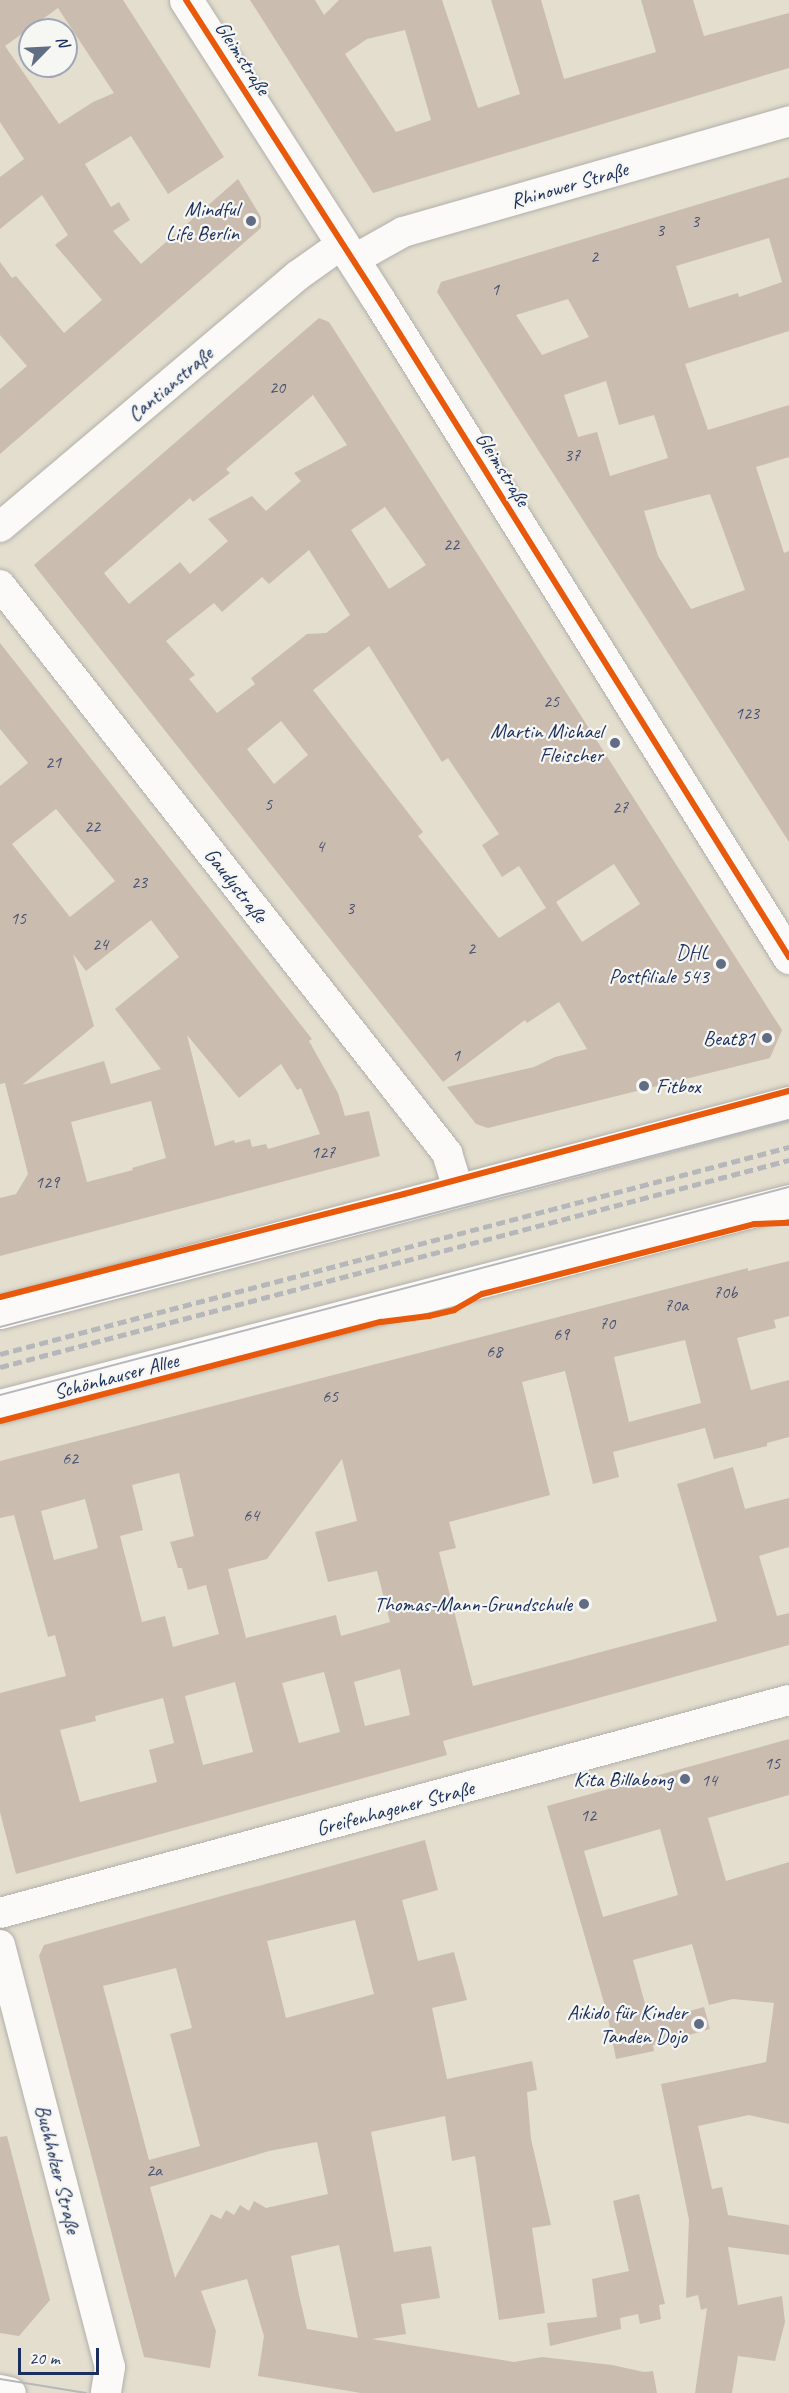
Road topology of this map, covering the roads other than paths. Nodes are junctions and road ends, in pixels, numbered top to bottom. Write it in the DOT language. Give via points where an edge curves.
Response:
graph roads {
  1 [pos="186,0"];
  2 [pos="789,121"];
  3 [pos="348,252"];
  4 [pos="0,527"];
  5 [pos="0,585"];
  6 [pos="789,957"];
  7 [pos="789,1103"];
  8 [pos="459,1192"];
  9 [pos="789,1201"];
  10 [pos="0,1312"];
  11 [pos="0,1406"];
  12 [pos="789,1700"];
  13 [pos="0,1912"];
  14 [pos="0,1945"];
  15 [pos="0,2391"];
  16 [pos="9,2393"];
  17 [pos="106,2393"];
  1 -- 3 [label="main road, Gleimstraße"];
  2 -- 3 [label="street, Rhinower Straße" via="403,232"];
  3 -- 4 [label="street, Cantianstraße" via="297,276"];
  3 -- 6 [label="main road, Gleimstraße"];
  5 -- 8 [label="street, Gaudystraße" via="447,1153"];
  7 -- 8 [label="main road"];
  8 -- 10 [label="main road"];
  9 -- 11 [label="main road, Schönhauser Allee"];
  12 -- 13 [label="street, Greifenhagener Straße"];
  14 -- 17 [label="street, Buchholzer Straße" via="110,2367"];
  15 -- 16 [label="main road"];
}
